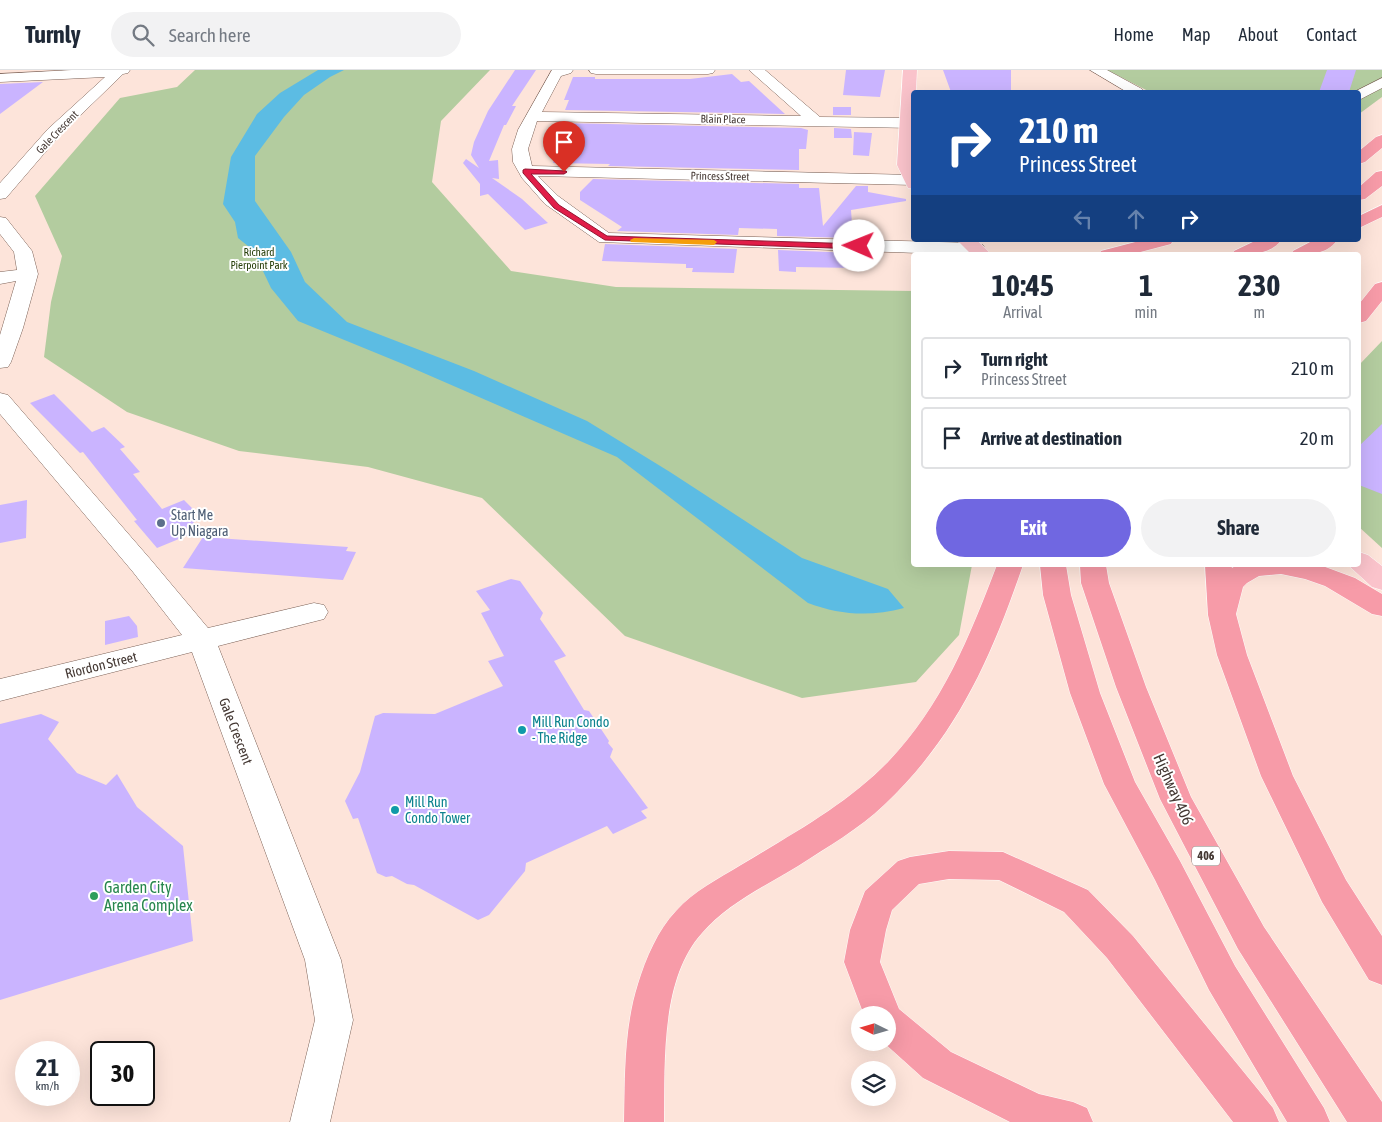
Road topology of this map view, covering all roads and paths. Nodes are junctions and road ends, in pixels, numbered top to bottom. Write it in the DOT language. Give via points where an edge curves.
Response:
graph roads {
  1 [pos="559,70"];
  2 [pos="566,70"];
  3 [pos="596,70"];
  4 [pos="708,70"];
  5 [pos="756,70"];
  6 [pos="910,70"];
  7 [pos="1097,70"];
  8 [pos="119,71"];
  9 [pos="0,78"];
  10 [pos="1382,82"];
  11 [pos="1133,90"];
  12 [pos="1361,95"];
  13 [pos="532,116"];
  14 [pos="816,121"];
  15 [pos="910,123"];
  16 [pos="1382,140"];
  17 [pos="1361,157"];
  18 [pos="525,171"];
  19 [pos="1382,176"];
  20 [pos="911,178"];
  21 [pos="911,182"];
  22 [pos="0,194"];
  23 [pos="1361,194"];
  24 [pos="1382,210"];
  25 [pos="0,222"];
  26 [pos="1361,222"];
  27 [pos="1157,242"];
  28 [pos="1268,242"];
  29 [pos="1324,242"];
  30 [pos="975,248"];
  31 [pos="1119,252"];
  32 [pos="1246,252"];
  33 [pos="1306,252"];
  34 [pos="28,274"];
  35 [pos="0,278"];
  36 [pos="1382,288"];
  37 [pos="1361,314"];
  38 [pos="0,362"];
  39 [pos="0,400"];
  40 [pos="1361,563"];
  41 [pos="1009,567"];
  42 [pos="1053,567"];
  43 [pos="1093,567"];
  44 [pos="1218,567"];
  45 [pos="1260,567"];
  46 [pos="1294,567"];
  47 [pos="1382,580"];
  48 [pos="1382,607"];
  49 [pos="314,612"];
  50 [pos="1222,615"];
  51 [pos="202,641"];
  52 [pos="0,690"];
  53 [pos="1382,968"];
  54 [pos="879,1006"];
  55 [pos="896,1029"];
  56 [pos="310,1122"];
  57 [pos="644,1122"];
  58 [pos="1073,1122"];
  59 [pos="1259,1122"];
  60 [pos="1310,1122"];
  61 [pos="1371,1122"];
  1 -- 2 [label="street"];
  1 -- 13 [label="street"];
  3 -- 4 [label="street"];
  5 -- 14 [label="street"];
  6 -- 15 [label="main road"];
  7 -- 11 [label="street"];
  8 -- 9 [label="street"];
  8 -- 22 [label="street, Gale Crescent" via="54,132"];
  10 -- 12 [label="street"];
  13 -- 14 [label="street, Blain Place"];
  13 -- 18 [label="street" via="520,150"];
  14 -- 15 [label="street, Blain Place"];
  15 -- 20 [label="main road" via="905,164"];
  16 -- 17 [label="highway"];
  18 -- 21 [label="street, Princess Street"];
  18 -- 30 [label="street" via="557,206 605,238"];
  19 -- 23 [label="highway"];
  24 -- 26 [label="highway"];
  25 -- 34 [label="street" via="22,251"];
  27 -- 31 [label="highway"];
  28 -- 32 [label="highway"];
  29 -- 33 [label="highway"];
  34 -- 35 [label="street"];
  34 -- 38 [label="street"];
  36 -- 37 [label="highway"];
  39 -- 51 [label="street, Gale Crescent"];
  40 -- 47 [label="main road"];
  41 -- 57 [label="highway" via="980,644 950,704 913,757 859,807 692,917 674,940 659,972 651,1007"];
  42 -- 60 [label="highway" via="1057,594 1085,693 1120,784 1222,978"];
  43 -- 61 [label="highway, Highway 406 / 406" via="1096,584 1131,686 1176,799 1251,938"];
  44 -- 50 [label="highway"];
  45 -- 50 [label="highway" via="1233,581"];
  46 -- 48 [label="highway" via="1334,577"];
  49 -- 51 [label="street, Riordon Street"];
  50 -- 53 [label="highway" via="1232,655 1277,776 1334,891"];
  51 -- 52 [label="street, Riordon Street"];
  51 -- 56 [label="street, Gale Crescent" via="323,960 334,1020"];
  54 -- 59 [label="highway" via="862,962 877,902 910,871 949,865 1002,866 1076,901 1120,947"];
  55 -- 58 [label="highway" via="937,1065 1035,1113"];
}
